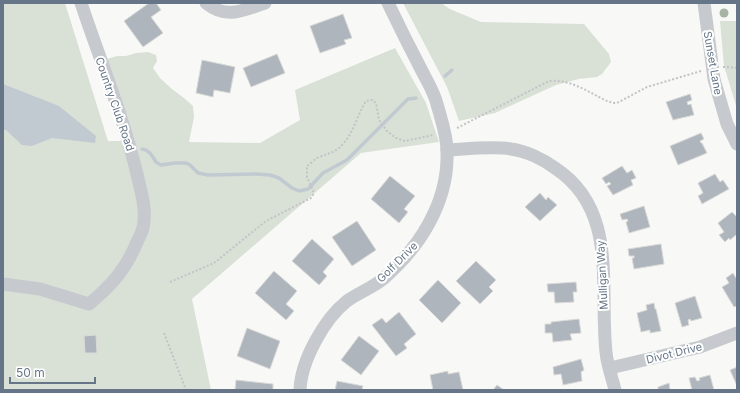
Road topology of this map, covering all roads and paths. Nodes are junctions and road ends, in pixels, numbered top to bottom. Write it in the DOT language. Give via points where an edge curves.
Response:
graph roads {
  1 [pos="81,3"];
  2 [pos="206,3"];
  3 [pos="265,3"];
  4 [pos="388,3"];
  5 [pos="704,3"];
  6 [pos="737,68"];
  7 [pos="712,69"];
  8 [pos="444,133"];
  9 [pos="737,144"];
  10 [pos="447,150"];
  11 [pos="170,282"];
  12 [pos="3,284"];
  13 [pos="164,333"];
  14 [pos="737,333"];
  15 [pos="610,368"];
  16 [pos="186,390"];
  17 [pos="300,390"];
  18 [pos="615,390"];
  1 -- 12 [label="street, Country Club Road" via="126,132 145,207 143,228 130,259 108,287 89,304 40,290"];
  2 -- 3 [label="street" via="213,9 234,13"];
  4 -- 8 [label="street, Golf Drive" via="437,102"];
  5 -- 7 [label="street, Sunset Lane"];
  6 -- 7 [label="path" via="727,66"];
  7 -- 8 [label="path" via="647,87 617,103 559,80 550,81"];
  7 -- 9 [label="street, Sunset Lane" via="725,116"];
  8 -- 10 [label="street, Golf Drive"];
  8 -- 11 [label="path" via="405,141 396,138 379,120 376,102 366,101 343,145 307,166 307,177 314,193 311,198 266,221 214,263"];
  10 -- 15 [label="street, Mulligan Way" via="503,149 520,152 550,164 579,189 594,217 602,249 606,352"];
  10 -- 17 [label="street, Golf Drive" via="442,196 422,236 412,250 382,280 347,301 328,320 314,344 300,379"];
  13 -- 16 [label="path"];
  14 -- 15 [label="street, Divot Drive" via="700,346"];
  15 -- 18 [label="street, Mulligan Way"];
}
